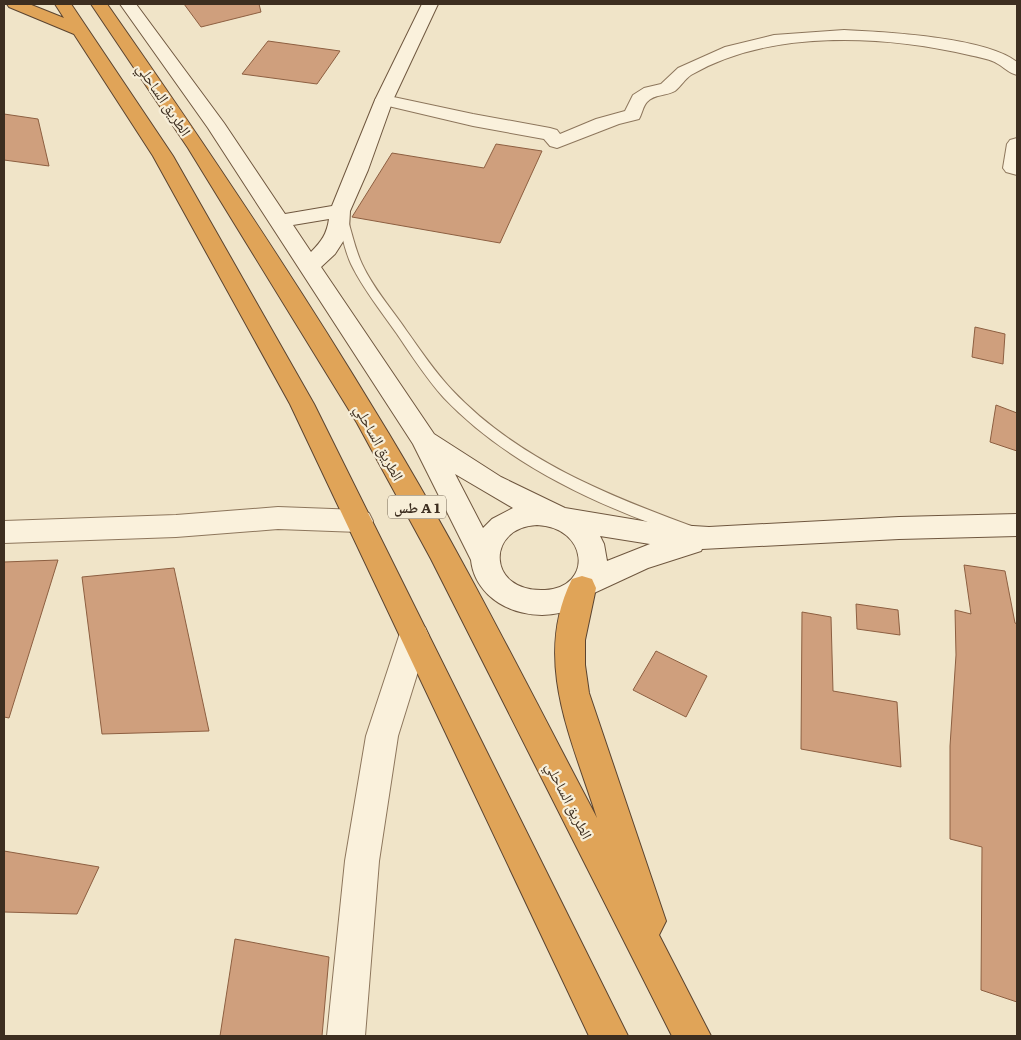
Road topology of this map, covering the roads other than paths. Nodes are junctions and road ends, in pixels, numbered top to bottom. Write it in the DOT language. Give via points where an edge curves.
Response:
graph roads {
  1 [pos="16,4"];
  2 [pos="63,4"];
  3 [pos="99,4"];
  4 [pos="128,4"];
  5 [pos="430,4"];
  6 [pos="79,30"];
  7 [pos="1017,70"];
  8 [pos="384,100"];
  9 [pos="1017,144"];
  10 [pos="1017,169"];
  11 [pos="340,211"];
  12 [pos="279,221"];
  13 [pos="309,266"];
  14 [pos="424,440"];
  15 [pos="558,517"];
  16 [pos="359,521"];
  17 [pos="1017,525"];
  18 [pos="4,532"];
  19 [pos="709,538"];
  20 [pos="485,559"];
  21 [pos="583,586"];
  22 [pos="414,636"];
  23 [pos="676,1006"];
  24 [pos="346,1036"];
  25 [pos="609,1036"];
  26 [pos="692,1036"];
  1 -- 6 [label="highway"];
  2 -- 6 [label="highway"];
  3 -- 23 [label="highway, الطريق الساحلي / طس A 1" via="198,148 367,418 441,551"];
  4 -- 12 [label="street"];
  5 -- 8 [label="street"];
  6 -- 16 [label="highway" via="168,164 302,404"];
  7 -- 8 [label="street" via="1003,59 904,38 844,34 774,40 731,50 684,72 667,88 638,99 632,115 616,117 558,142 550,134"];
  8 -- 11 [label="street"];
  9 -- 10 [label="street" via="1013,168"];
  11 -- 12 [label="street"];
  11 -- 13 [label="street" via="333,240"];
  11 -- 19 [label="lane" via="352,254 365,280 428,370 456,402 496,435 569,480"];
  12 -- 13 [label="street"];
  13 -- 14 [label="street"];
  14 -- 15 [label="street" via="477,476"];
  14 -- 20 [label="street"];
  15 -- 19 [label="street" via="661,535"];
  15 -- 20 [label="street" via="539,514 510,520 490,538"];
  15 -- 21 [label="street" via="579,529 593,552 594,565"];
  16 -- 18 [label="street" via="278,518 176,526"];
  16 -- 22 [label="highway"];
  17 -- 19 [label="street"];
  19 -- 21 [label="street" via="640,559"];
  20 -- 21 [label="street" via="489,576 497,587 524,602 555,602 570,597"];
  21 -- 23 [label="highway" via="570,627 568,671"];
  22 -- 24 [label="street" via="382,736 362,861"];
  22 -- 25 [label="highway"];
  23 -- 26 [label="highway, الطريق الساحلي / طس A 1"];
}
